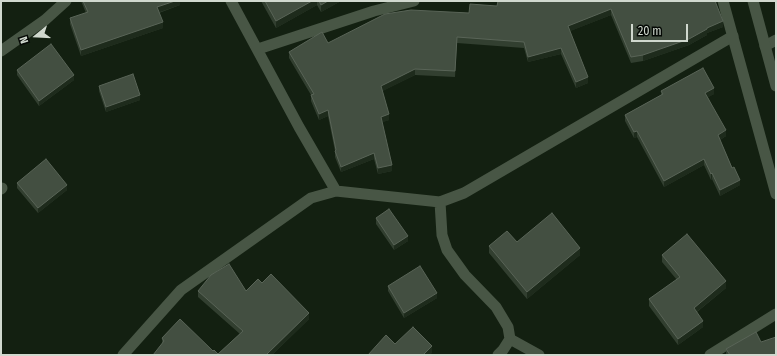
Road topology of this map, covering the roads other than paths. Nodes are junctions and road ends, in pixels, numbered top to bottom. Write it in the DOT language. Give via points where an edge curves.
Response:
graph roads {
  1 [pos="66,1"];
  2 [pos="231,1"];
  3 [pos="414,1"];
  4 [pos="723,1"];
  5 [pos="752,1"];
  6 [pos="733,36"];
  7 [pos="776,40"];
  8 [pos="765,46"];
  9 [pos="258,48"];
  10 [pos="1,51"];
  11 [pos="776,86"];
  12 [pos="336,191"];
  13 [pos="776,194"];
  14 [pos="440,202"];
  15 [pos="776,314"];
  16 [pos="510,339"];
  17 [pos="123,355"];
  18 [pos="498,355"];
  19 [pos="539,355"];
  20 [pos="710,355"];
  1 -- 10 [label="street" via="45,20"];
  2 -- 9 [label="street"];
  3 -- 9 [label="street"];
  4 -- 6 [label="street"];
  5 -- 8 [label="street"];
  6 -- 13 [label="street"];
  6 -- 14 [label="street" via="464,193"];
  7 -- 8 [label="street"];
  8 -- 11 [label="street"];
  9 -- 12 [label="street"];
  12 -- 14 [label="street"];
  12 -- 17 [label="street" via="311,198 181,290"];
  14 -- 16 [label="street" via="442,235 447,250 465,275 496,307 508,327"];
  15 -- 20 [label="street"];
  16 -- 18 [label="street"];
  16 -- 19 [label="street"];
}
